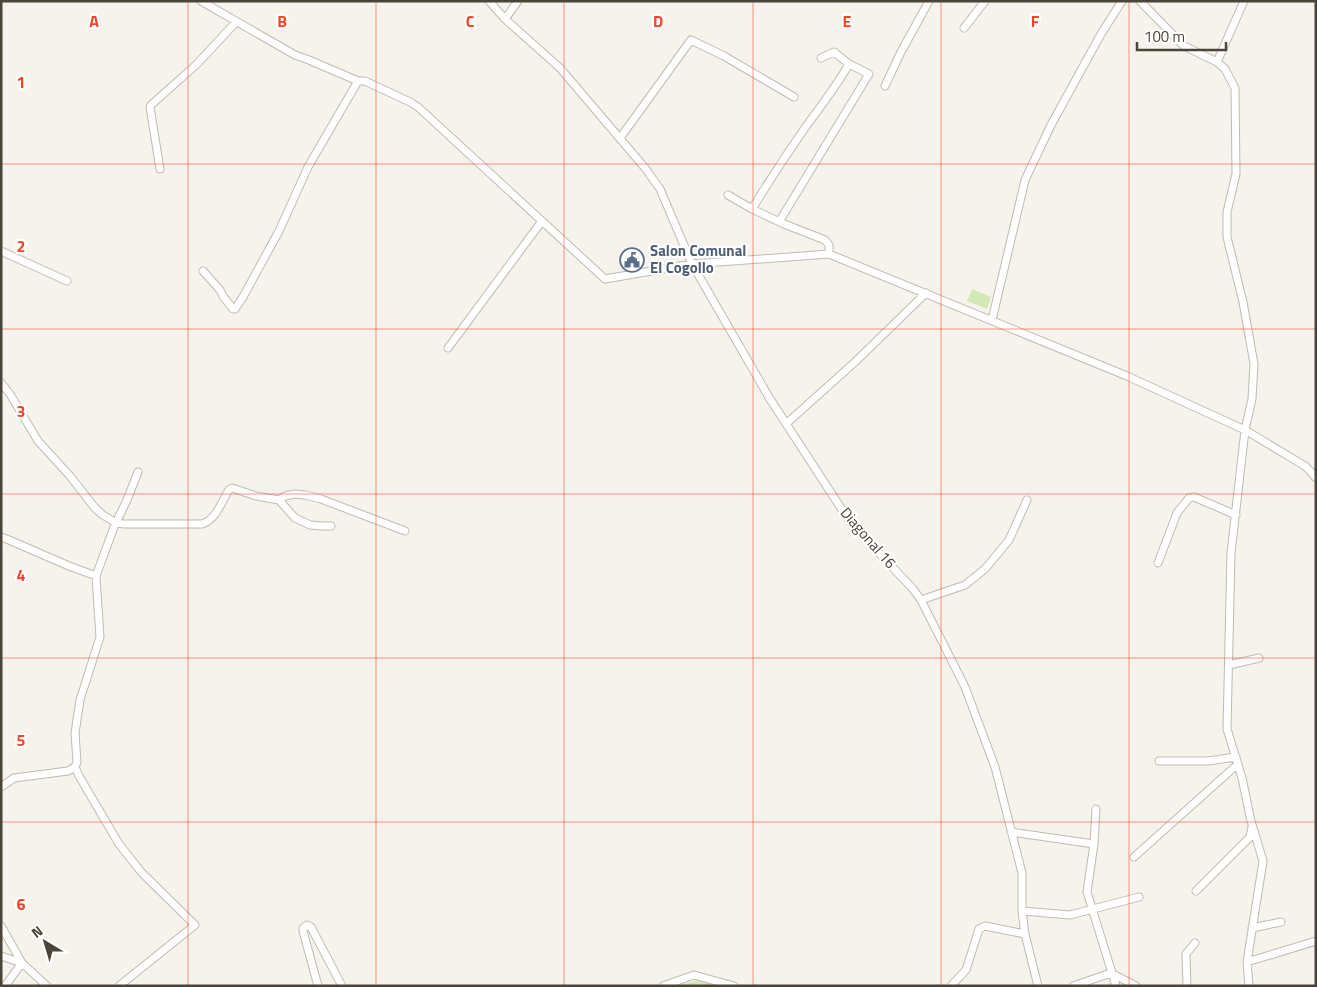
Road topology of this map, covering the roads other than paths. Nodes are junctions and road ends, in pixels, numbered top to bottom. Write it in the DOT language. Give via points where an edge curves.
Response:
graph roads {
  1 [pos="202,1"];
  2 [pos="489,1"];
  3 [pos="518,1"];
  4 [pos="929,1"];
  5 [pos="984,1"];
  6 [pos="1122,1"];
  7 [pos="1140,1"];
  8 [pos="1244,1"];
  9 [pos="505,19"];
  10 [pos="236,22"];
  11 [pos="964,28"];
  12 [pos="821,58"];
  13 [pos="1217,62"];
  14 [pos="849,64"];
  15 [pos="358,80"];
  16 [pos="885,86"];
  17 [pos="794,97"];
  18 [pos="620,138"];
  19 [pos="160,169"];
  20 [pos="728,195"];
  21 [pos="752,210"];
  22 [pos="542,220"];
  23 [pos="780,222"];
  24 [pos="1,250"];
  25 [pos="830,254"];
  26 [pos="692,264"];
  27 [pos="203,271"];
  28 [pos="67,281"];
  29 [pos="926,293"];
  30 [pos="992,320"];
  31 [pos="448,348"];
  32 [pos="1,383"];
  33 [pos="787,423"];
  34 [pos="1246,430"];
  35 [pos="138,472"];
  36 [pos="1314,473"];
  37 [pos="279,500"];
  38 [pos="1027,500"];
  39 [pos="1236,515"];
  40 [pos="116,523"];
  41 [pos="331,526"];
  42 [pos="405,531"];
  43 [pos="1,537"];
  44 [pos="1158,563"];
  45 [pos="96,576"];
  46 [pos="921,600"];
  47 [pos="1259,658"];
  48 [pos="1229,665"];
  49 [pos="1236,757"];
  50 [pos="1159,761"];
  51 [pos="1238,764"];
  52 [pos="75,767"];
  53 [pos="1,787"];
  54 [pos="1096,809"];
  55 [pos="1252,827"];
  56 [pos="1011,832"];
  57 [pos="1094,844"];
  58 [pos="1134,857"];
  59 [pos="1196,891"];
  60 [pos="1139,898"];
  61 [pos="1092,909"];
  62 [pos="1022,911"];
  63 [pos="1281,922"];
  64 [pos="1,926"];
  65 [pos="1252,928"];
  66 [pos="1025,934"];
  67 [pos="1316,940"];
  68 [pos="1195,943"];
  69 [pos="1,956"];
  70 [pos="1247,962"];
  71 [pos="22,963"];
  72 [pos="1111,973"];
  73 [pos="1075,985"];
  74 [pos="5,986"];
  75 [pos="47,986"];
  76 [pos="119,986"];
  77 [pos="318,986"];
  78 [pos="342,986"];
  79 [pos="663,986"];
  80 [pos="734,986"];
  81 [pos="951,986"];
  82 [pos="1038,986"];
  83 [pos="1116,986"];
  84 [pos="1136,986"];
  85 [pos="1187,986"];
  86 [pos="1249,986"];
  1 -- 10 [label="street"];
  2 -- 9 [label="street, Diagonal 16"];
  3 -- 9 [label="street"];
  4 -- 16 [label="street"];
  5 -- 11 [label="street"];
  6 -- 30 [label="street" via="1051,126 1025,180"];
  7 -- 13 [label="street" via="1184,46"];
  8 -- 13 [label="street"];
  9 -- 18 [label="street, Diagonal 16" via="560,68"];
  10 -- 15 [label="street" via="295,55"];
  10 -- 19 [label="street" via="197,64 150,105"];
  12 -- 14 [label="street" via="834,52"];
  13 -- 34 [label="street" via="1225,69 1235,88 1236,174 1228,212 1227,237 1254,364"];
  14 -- 21 [label="street"];
  14 -- 23 [label="street" via="869,74"];
  15 -- 22 [label="street" via="418,107"];
  15 -- 27 [label="street" via="308,167 279,231 235,309"];
  17 -- 18 [label="street" via="691,40"];
  18 -- 26 [label="street, Diagonal 16" via="660,189"];
  20 -- 21 [label="street"];
  21 -- 23 [label="street"];
  22 -- 26 [label="street" via="605,279"];
  22 -- 31 [label="street"];
  23 -- 25 [label="street" via="825,240"];
  24 -- 28 [label="street"];
  25 -- 26 [label="street"];
  25 -- 29 [label="street"];
  26 -- 33 [label="street, Diagonal 16"];
  29 -- 30 [label="street"];
  29 -- 33 [label="street"];
  30 -- 34 [label="street"];
  32 -- 40 [label="street" via="38,441 95,508"];
  33 -- 46 [label="street, Diagonal 16" via="850,522"];
  34 -- 36 [label="street"];
  34 -- 39 [label="street"];
  35 -- 40 [label="street"];
  37 -- 40 [label="street" via="232,488 213,518 202,524"];
  37 -- 41 [label="street" via="295,518 310,525"];
  37 -- 42 [label="street" via="295,494 305,495"];
  38 -- 46 [label="street" via="1009,540 985,568 965,585"];
  39 -- 44 [label="street" via="1194,497 1189,498 1177,513"];
  39 -- 48 [label="street" via="1231,553"];
  40 -- 45 [label="street"];
  43 -- 45 [label="street"];
  45 -- 52 [label="street" via="100,637 80,700 75,733"];
  46 -- 56 [label="street, Diagonal 16" via="965,686 995,766"];
  47 -- 48 [label="street"];
  48 -- 49 [label="street" via="1227,729"];
  49 -- 50 [label="street" via="1208,762"];
  49 -- 51 [label="street"];
  51 -- 55 [label="street"];
  51 -- 58 [label="street"];
  52 -- 53 [label="street" via="68,771 14,778"];
  52 -- 76 [label="street" via="119,844 142,873 195,925"];
  54 -- 57 [label="street"];
  55 -- 59 [label="street" via="1250,837"];
  55 -- 65 [label="street" via="1263,861"];
  56 -- 57 [label="street"];
  56 -- 62 [label="street, Diagonal 16" via="1022,872"];
  57 -- 61 [label="street" via="1087,892"];
  60 -- 61 [label="street"];
  61 -- 62 [label="street" via="1070,914"];
  61 -- 72 [label="street"];
  62 -- 66 [label="street, Diagonal 16"];
  63 -- 65 [label="street"];
  64 -- 71 [label="street"];
  65 -- 70 [label="street"];
  66 -- 81 [label="street" via="985,926 979,929 966,970"];
  66 -- 82 [label="street, Diagonal 16"];
  67 -- 70 [label="street"];
  68 -- 85 [label="street" via="1186,954"];
  69 -- 71 [label="street"];
  70 -- 86 [label="street"];
  71 -- 74 [label="street"];
  71 -- 75 [label="street"];
  72 -- 73 [label="street"];
  72 -- 83 [label="street"];
  72 -- 84 [label="street"];
  77 -- 78 [label="street" via="303,931 307,925 311,926"];
  79 -- 80 [label="street" via="694,975"];
}
